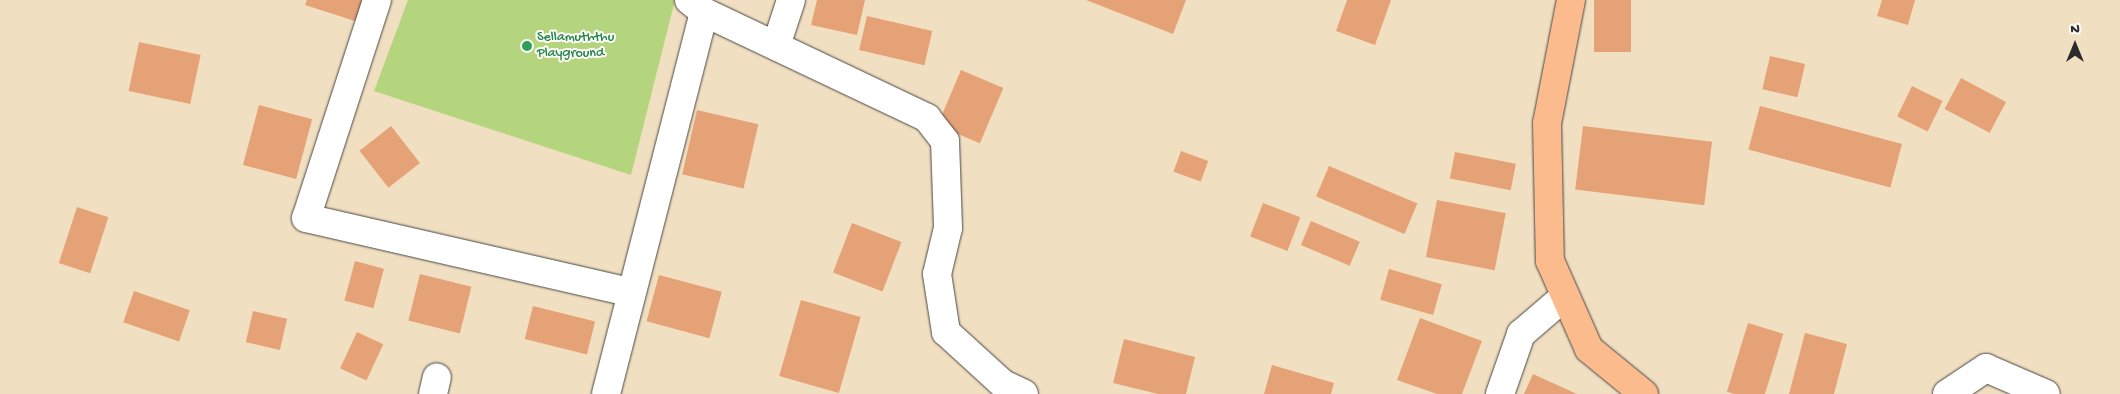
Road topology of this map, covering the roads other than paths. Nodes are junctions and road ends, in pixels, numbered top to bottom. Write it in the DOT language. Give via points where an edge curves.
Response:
graph roads {
  1 [pos="377,0"];
  2 [pos="791,0"];
  3 [pos="1571,0"];
  4 [pos="697,6"];
  5 [pos="776,46"];
  6 [pos="630,292"];
  7 [pos="1563,298"];
  8 [pos="1010,391"];
  9 [pos="606,394"];
  10 [pos="1500,394"];
  11 [pos="1644,394"];
  12 [pos="1948,394"];
  13 [pos="2046,394"];
  1 -- 6 [label="street" via="306,218"];
  2 -- 5 [label="street"];
  3 -- 7 [label="main road" via="1547,123 1550,261"];
  4 -- 5 [label="street"];
  4 -- 6 [label="street"];
  5 -- 8 [label="street" via="927,118 945,141 948,228 937,274 946,332"];
  6 -- 9 [label="street"];
  7 -- 10 [label="street" via="1521,334"];
  7 -- 11 [label="main road" via="1589,349"];
  12 -- 13 [label="street" via="1986,368"];
}
